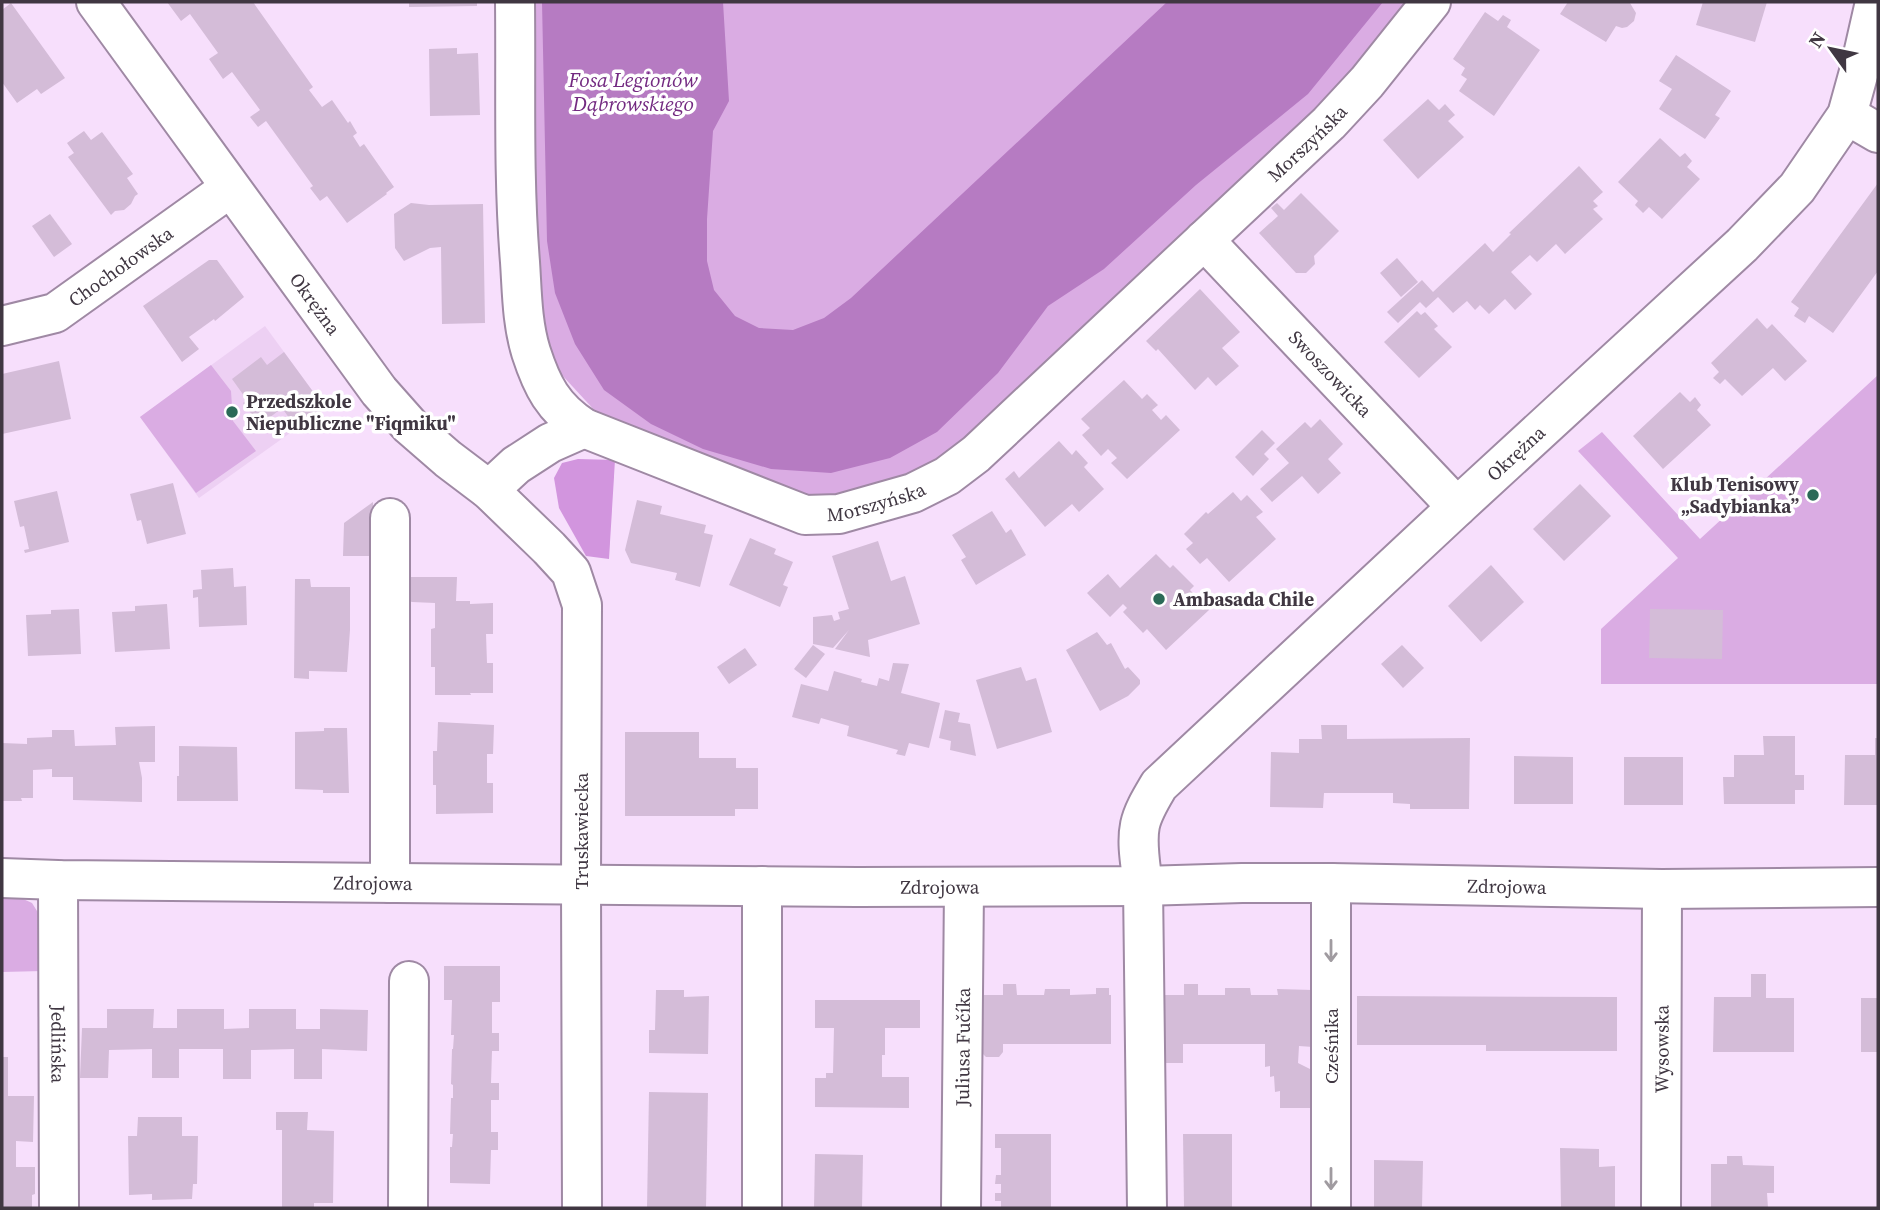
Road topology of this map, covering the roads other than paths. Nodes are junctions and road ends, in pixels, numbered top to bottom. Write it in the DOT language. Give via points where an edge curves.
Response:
graph roads {
  1 [pos="96,2"];
  2 [pos="515,2"];
  3 [pos="1431,2"];
  4 [pos="1875,2"];
  5 [pos="1863,124"];
  6 [pos="230,188"];
  7 [pos="1204,240"];
  8 [pos="2,326"];
  9 [pos="584,428"];
  10 [pos="489,490"];
  11 [pos="1457,507"];
  12 [pos="390,518"];
  13 [pos="2,878"];
  14 [pos="58,880"];
  15 [pos="390,883"];
  16 [pos="1331,883"];
  17 [pos="580,885"];
  18 [pos="762,886"];
  19 [pos="1143,886"];
  20 [pos="964,887"];
  21 [pos="1878,887"];
  22 [pos="1662,889"];
  23 [pos="409,981"];
  24 [pos="59,1208"];
  25 [pos="408,1208"];
  26 [pos="582,1208"];
  27 [pos="762,1208"];
  28 [pos="961,1208"];
  29 [pos="1147,1208"];
  30 [pos="1331,1208"];
  31 [pos="1661,1208"];
  1 -- 6 [label="street, Okrężna"];
  2 -- 9 [label="street, Morszyńska" via="516,216 524,320 543,384 568,418"];
  3 -- 7 [label="street, Morszyńska" via="1329,123"];
  4 -- 5 [label="street, Okrężna" via="1860,68"];
  5 -- 11 [label="street, Okrężna" via="1742,245"];
  6 -- 8 [label="street, Chochołowska" via="55,313"];
  6 -- 10 [label="street, Okrężna" via="379,391 410,426"];
  7 -- 9 [label="street, Morszyńska" via="976,454 947,476 882,503 839,514 805,515"];
  7 -- 11 [label="street, Swoszowicka"];
  9 -- 10 [label="street" via="516,465"];
  10 -- 17 [label="street, Truskawiecka" via="571,572 582,605"];
  11 -- 19 [label="street, Okrężna" via="1159,785 1140,826"];
  12 -- 15 [label="street"];
  13 -- 14 [label="street, Zdrojowa"];
  14 -- 15 [label="street, Zdrojowa"];
  14 -- 24 [label="street, Jedlińska"];
  15 -- 17 [label="street, Zdrojowa"];
  16 -- 19 [label="street, Zdrojowa"];
  16 -- 22 [label="street, Zdrojowa"];
  16 -- 30 [label="street, Cześnika, one-way"];
  17 -- 18 [label="street, Zdrojowa"];
  17 -- 26 [label="street, Truskawiecka"];
  18 -- 20 [label="street, Zdrojowa"];
  18 -- 27 [label="street"];
  19 -- 20 [label="street, Zdrojowa"];
  19 -- 29 [label="street, Okrężna"];
  20 -- 28 [label="street, Juliusa Fučíka"];
  21 -- 22 [label="street, Zdrojowa"];
  22 -- 31 [label="street, Wysowska"];
  23 -- 25 [label="street"];
}
